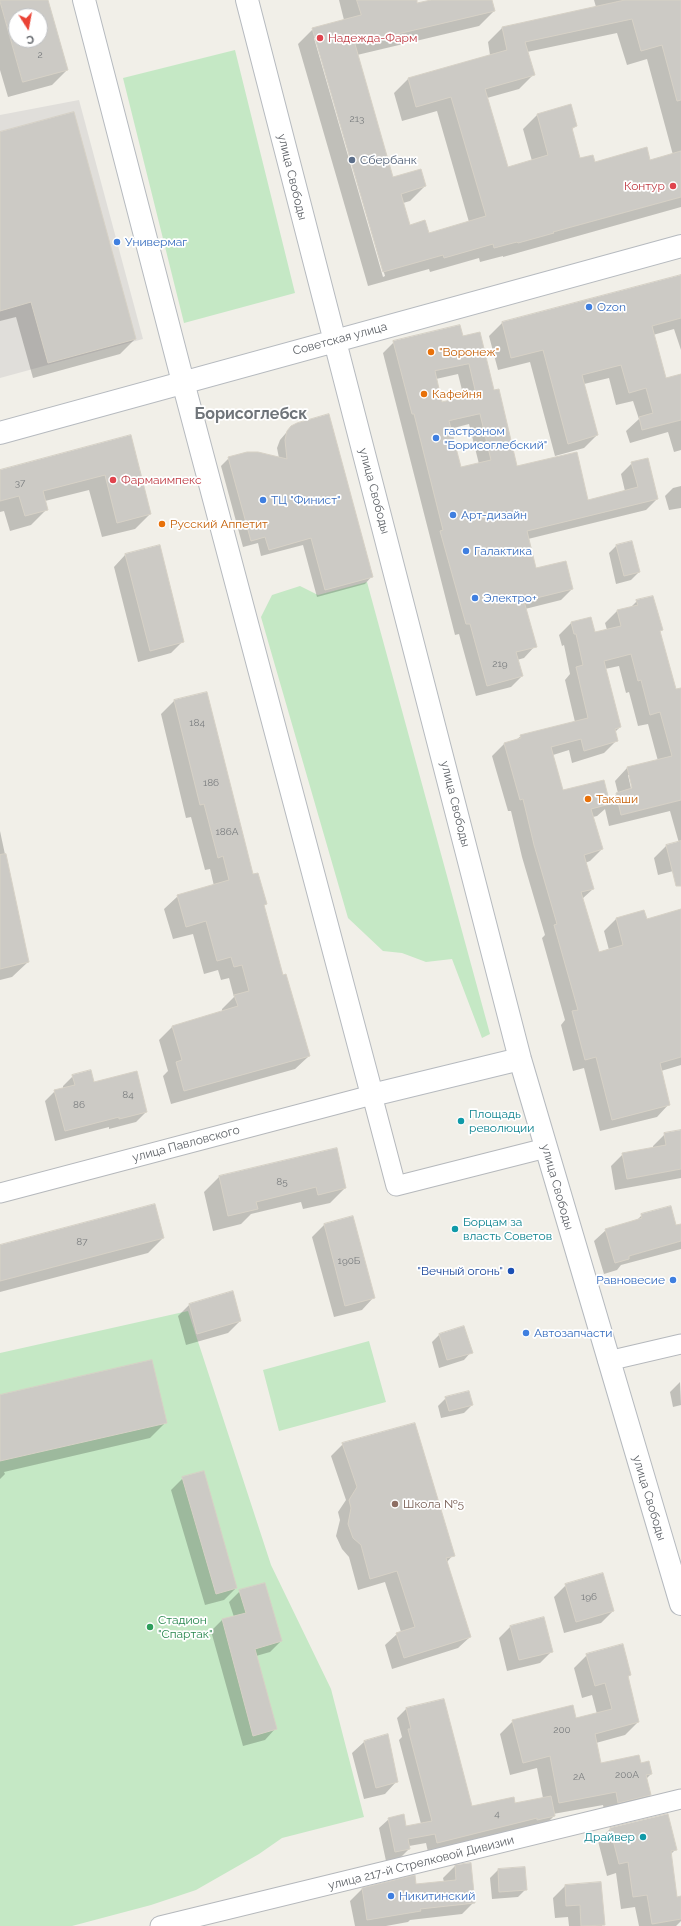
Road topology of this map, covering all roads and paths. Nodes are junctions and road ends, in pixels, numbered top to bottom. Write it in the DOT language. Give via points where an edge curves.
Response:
graph roads {
  1 [pos="84,0"];
  2 [pos="247,0"];
  3 [pos="681,246"];
  4 [pos="334,341"];
  5 [pos="183,382"];
  6 [pos="0,433"];
  7 [pos="520,1060"];
  8 [pos="372,1095"];
  9 [pos="546,1148"];
  10 [pos="0,1193"];
  11 [pos="681,1344"];
  12 [pos="608,1361"];
  13 [pos="681,1604"];
  14 [pos="681,1799"];
  15 [pos="160,1926"];
  1 -- 5 [label="main road"];
  2 -- 4 [label="main road, улица Свободы"];
  3 -- 4 [label="main road, Советская улица"];
  4 -- 5 [label="main road, Советская улица"];
  4 -- 7 [label="main road, улица Свободы"];
  5 -- 6 [label="main road, Советская улица"];
  5 -- 8 [label="main road"];
  7 -- 8 [label="main road"];
  7 -- 9 [label="main road, улица Свободы"];
  8 -- 9 [label="street" via="396,1186"];
  8 -- 10 [label="street, улица Павловского"];
  9 -- 12 [label="main road, улица Свободы"];
  11 -- 12 [label="street"];
  12 -- 13 [label="main road, улица Свободы"];
  14 -- 15 [label="street, улица 217-й Стрелковой Дивизии"];
}
